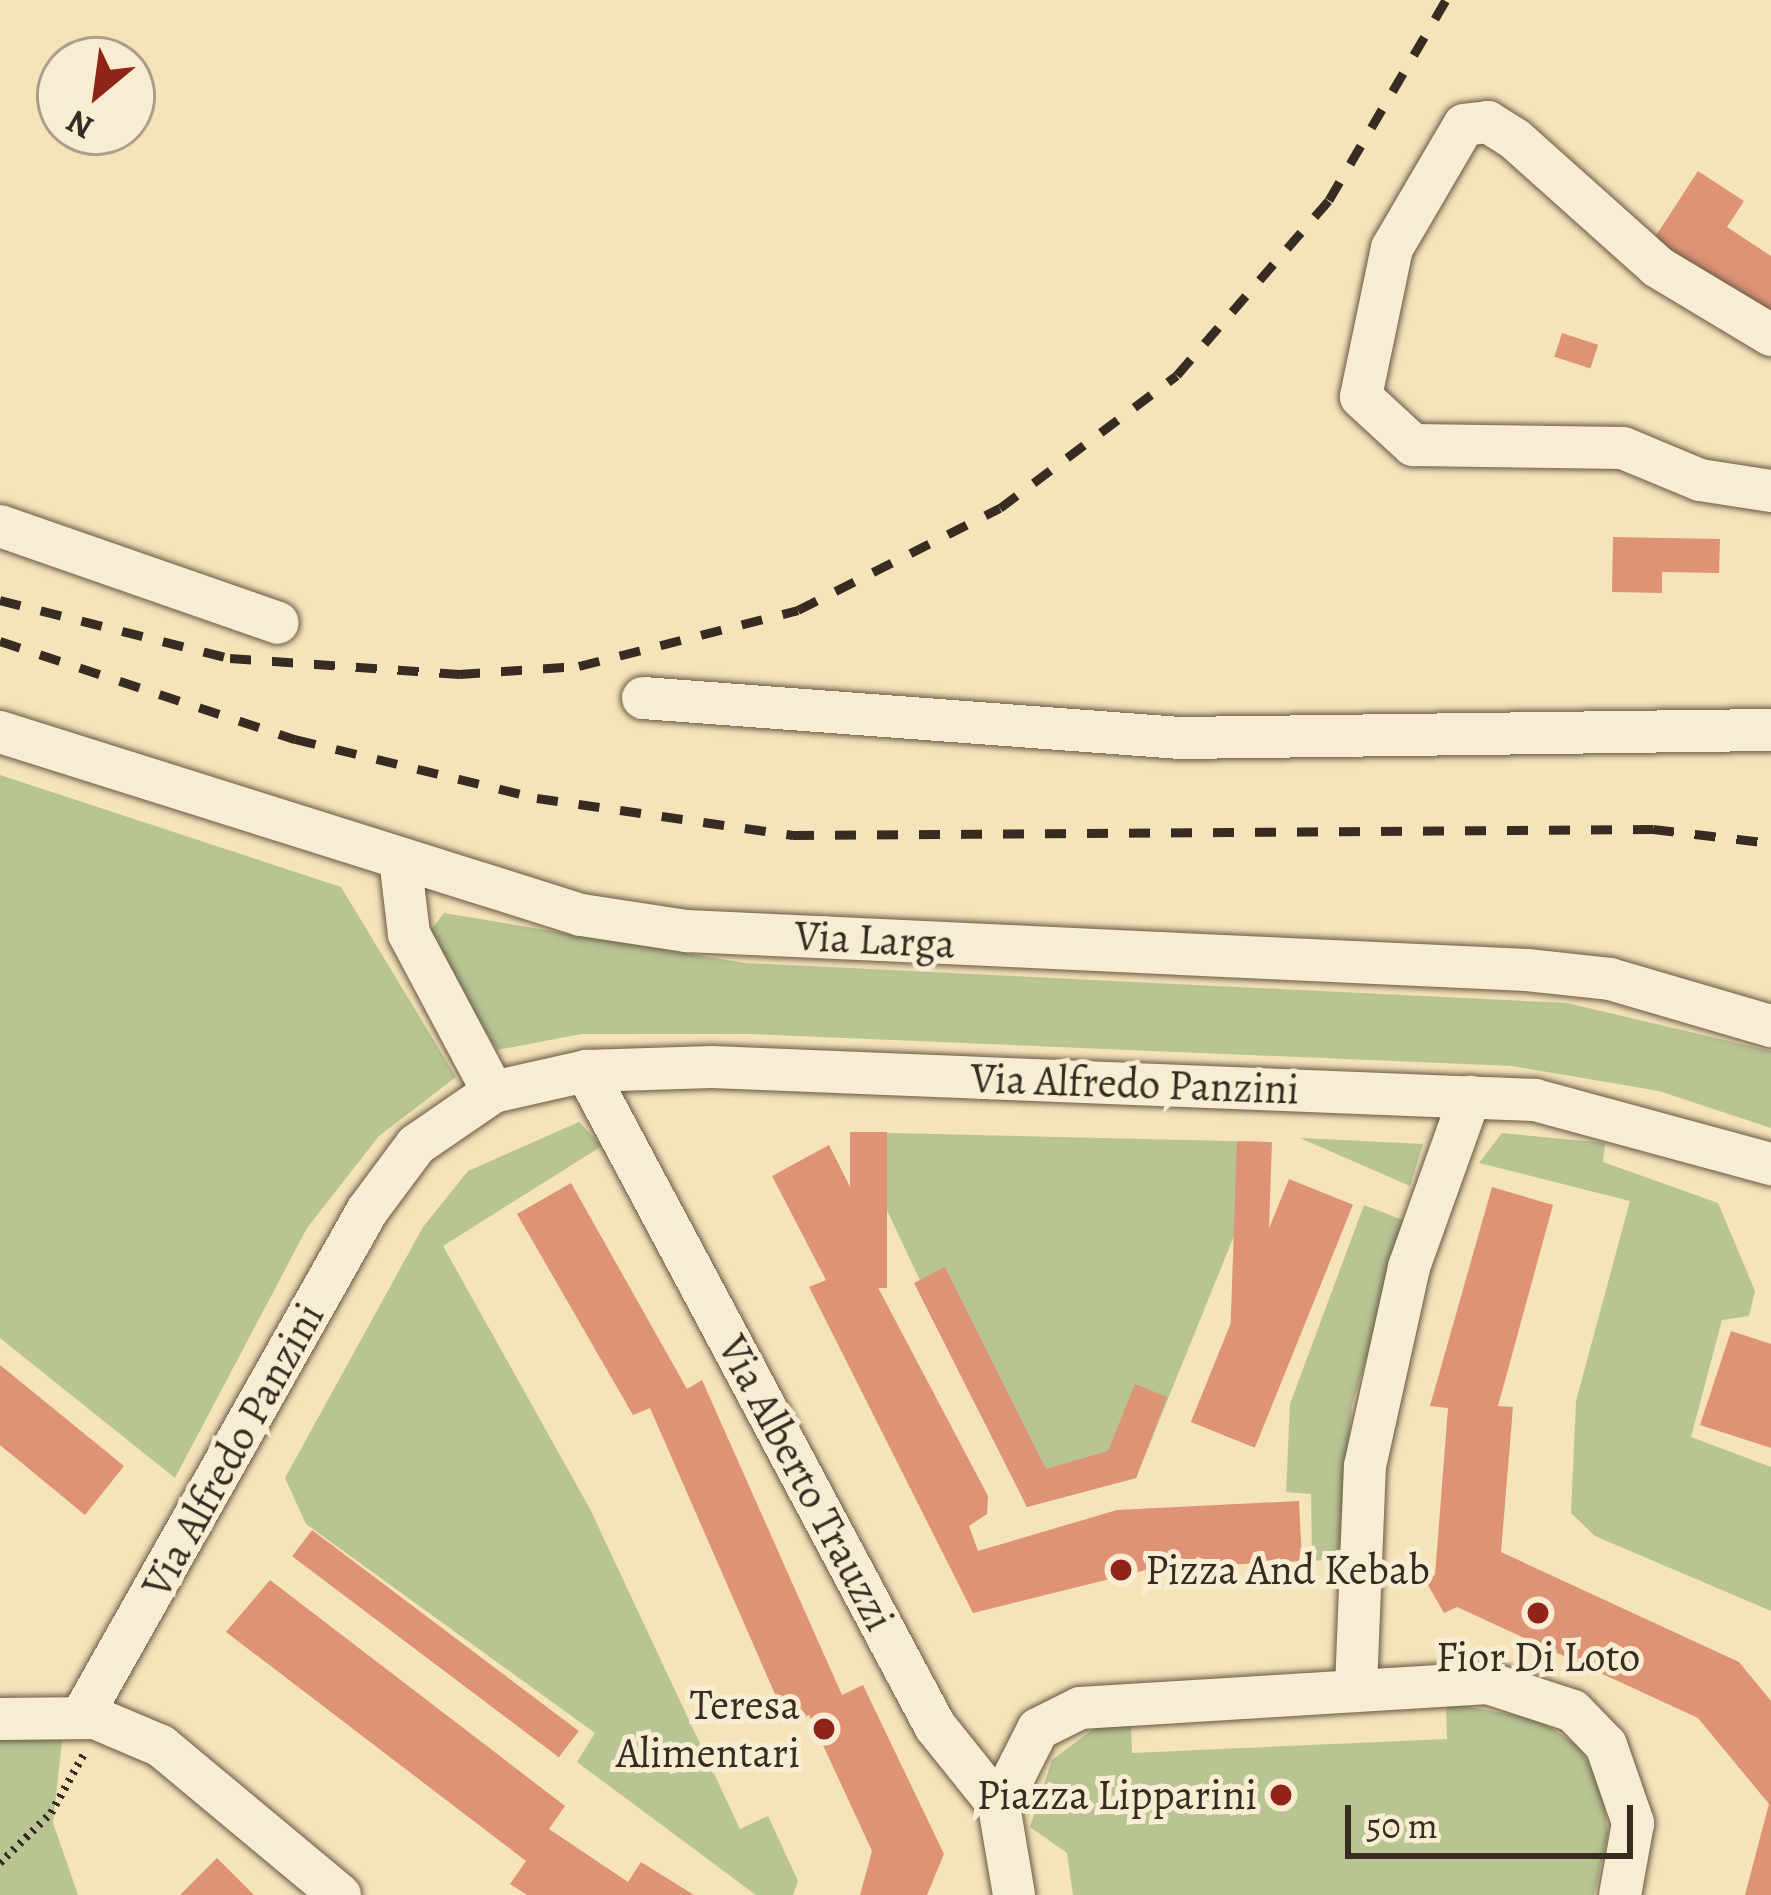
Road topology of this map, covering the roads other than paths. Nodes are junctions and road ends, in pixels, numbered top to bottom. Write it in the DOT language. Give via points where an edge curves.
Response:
graph roads {
  1 [pos="1771,335"];
  2 [pos="1771,491"];
  3 [pos="0,526"];
  4 [pos="278,623"];
  5 [pos="643,698"];
  6 [pos="1771,730"];
  7 [pos="0,732"];
  8 [pos="401,867"];
  9 [pos="1771,1026"];
  10 [pos="586,1071"];
  11 [pos="493,1092"];
  12 [pos="1470,1097"];
  13 [pos="1771,1164"];
  14 [pos="1355,1688"];
  15 [pos="88,1717"];
  16 [pos="0,1719"];
  17 [pos="999,1806"];
  18 [pos="340,1895"];
  19 [pos="1014,1895"];
  20 [pos="1620,1895"];
  1 -- 2 [label="street" via="1658,267 1514,139 1488,122 1464,125 1393,248 1361,398 1413,445 1623,448 1700,480"];
  3 -- 4 [label="street"];
  5 -- 6 [label="street" via="1180,738"];
  7 -- 8 [label="street, Via Larga"];
  8 -- 9 [label="street, Via Larga" via="687,931 1527,970 1610,979"];
  8 -- 11 [label="street" via="409,934"];
  10 -- 11 [label="street, Via Alfredo Panzini"];
  10 -- 12 [label="street, Via Alfredo Panzini"];
  10 -- 17 [label="street, Via Alberto Trauzzi" via="935,1726"];
  11 -- 15 [label="street, Via Alfredo Panzini" via="416,1144 367,1211"];
  12 -- 13 [label="street, Via Alfredo Panzini" via="1598,1109"];
  12 -- 14 [label="street" via="1409,1267 1365,1466"];
  14 -- 17 [label="street" via="1080,1708 1038,1730"];
  14 -- 20 [label="street" via="1488,1683 1573,1711 1622,1774 1634,1823"];
  15 -- 16 [label="street"];
  15 -- 18 [label="street" via="161,1746"];
  17 -- 19 [label="street, Via Alberto Trauzzi"];
}
